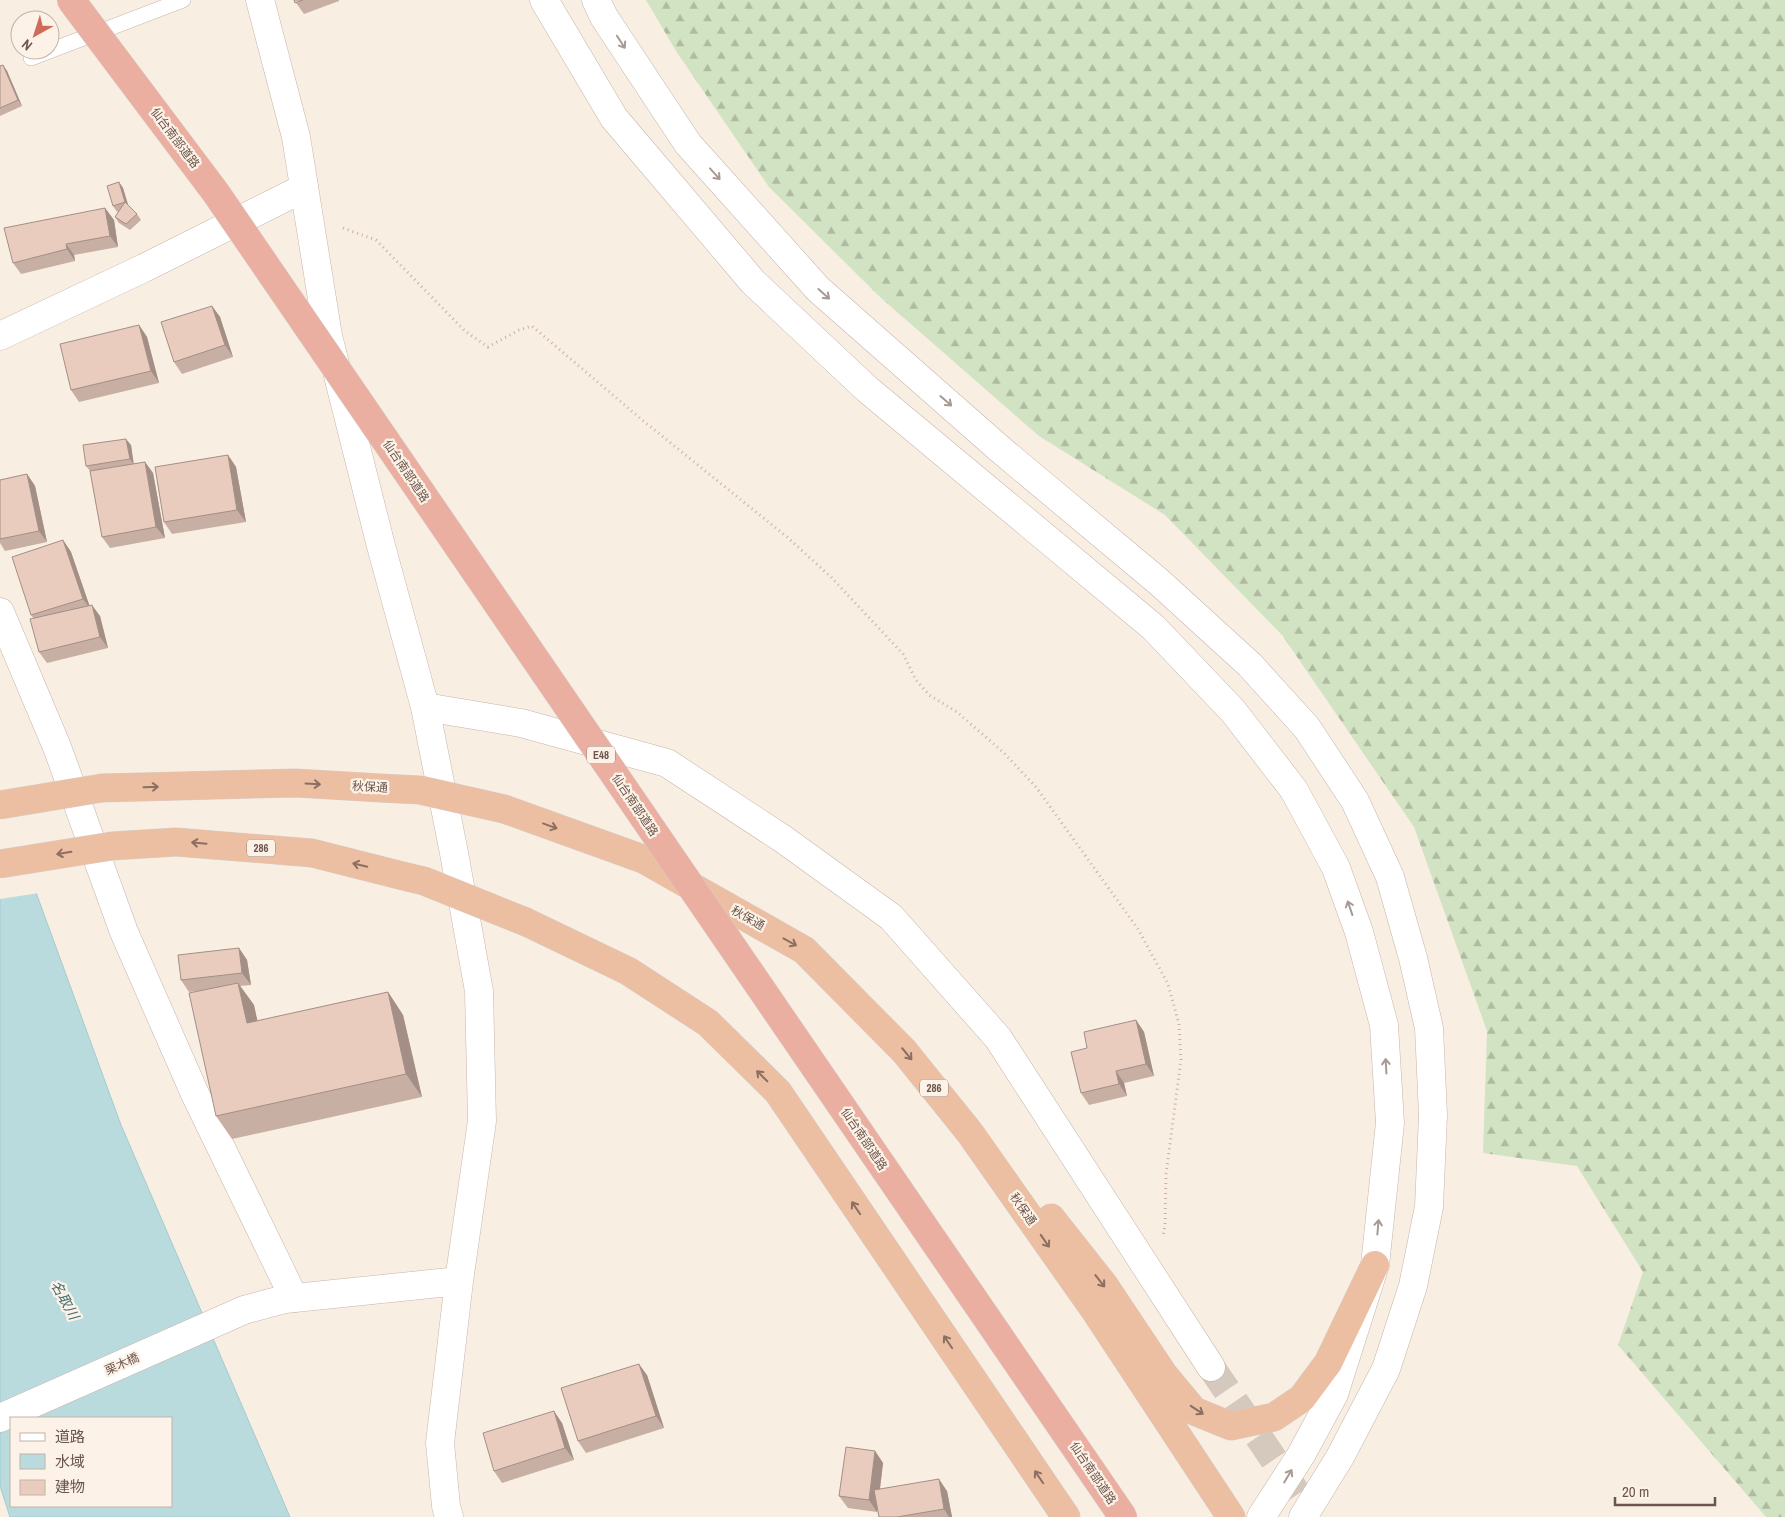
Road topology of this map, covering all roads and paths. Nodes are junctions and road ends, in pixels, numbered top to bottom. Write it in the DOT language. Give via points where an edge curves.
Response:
graph roads {
  1 [pos="71,0"];
  2 [pos="183,0"];
  3 [pos="260,0"];
  4 [pos="544,0"];
  5 [pos="596,0"];
  6 [pos="60,47"];
  7 [pos="304,188"];
  8 [pos="309,217"];
  9 [pos="0,336"];
  10 [pos="0,612"];
  11 [pos="425,707"];
  12 [pos="0,805"];
  13 [pos="0,864"];
  14 [pos="995,1170"];
  15 [pos="1375,1265"];
  16 [pos="1155,1280"];
  17 [pos="459,1281"];
  18 [pos="294,1298"];
  19 [pos="1211,1367"];
  20 [pos="0,1418"];
  21 [pos="449,1517"];
  22 [pos="1066,1517"];
  23 [pos="1123,1517"];
  24 [pos="1231,1517"];
  25 [pos="1261,1517"];
  26 [pos="1303,1517"];
  1 -- 23 [label="highway, 仙台南部道路 / E48, bridge" via="216,193"];
  2 -- 6 [label="lane"];
  3 -- 7 [label="street" via="296,137"];
  15 -- 4 [label="street, one-way" via="1390,1123 1384,1025 1359,932 1336,868 1294,790 1233,711 1153,627 867,388 753,282 614,118"];
  5 -- 26 [label="street, one-way" via="688,144 818,289 1001,450 1159,582 1250,665 1307,728 1355,801 1390,877 1414,958 1429,1028 1433,1115 1430,1207 1413,1286 1386,1369 1340,1457"];
  7 -- 8 [label="street"];
  7 -- 9 [label="street"];
  8 -- 11 [label="street" via="328,336"];
  8 -- 16 [label="path" via="376,240 465,331 488,347 532,326 824,570 903,654 916,680 929,696 957,712 1003,752 1036,787 1138,929 1168,984 1179,1024 1181,1060"];
  10 -- 18 [label="street" via="57,747 124,932 196,1094"];
  11 -- 16 [label="street" via="521,723 667,763 783,839 891,917 998,1038"];
  11 -- 17 [label="street" via="479,991 482,1121"];
  12 -- 14 [label="highway, 秋保通 / 286, one-way, bridge" via="102,788 296,783 420,790 504,809 643,859 804,950 904,1051 970,1133"];
  22 -- 13 [label="highway, 286, one-way, bridge" via="778,1092 708,1023 628,971 526,922 424,881 312,853 176,842 112,846"];
  14 -- 15 [label="highway, one-way" via="1045,1211 1104,1285 1164,1374 1194,1411 1231,1426 1274,1417 1302,1398 1328,1363"];
  14 -- 24 [label="highway, 秋保通 / 286, one-way" via="1096,1312"];
  25 -- 15 [label="street, one-way" via="1301,1455 1334,1394"];
  16 -- 19 [label="street"];
  17 -- 18 [label="street, 栗木橋"];
  17 -- 21 [label="street" via="440,1443"];
  18 -- 20 [label="street, 栗木橋" via="244,1310"];
}
